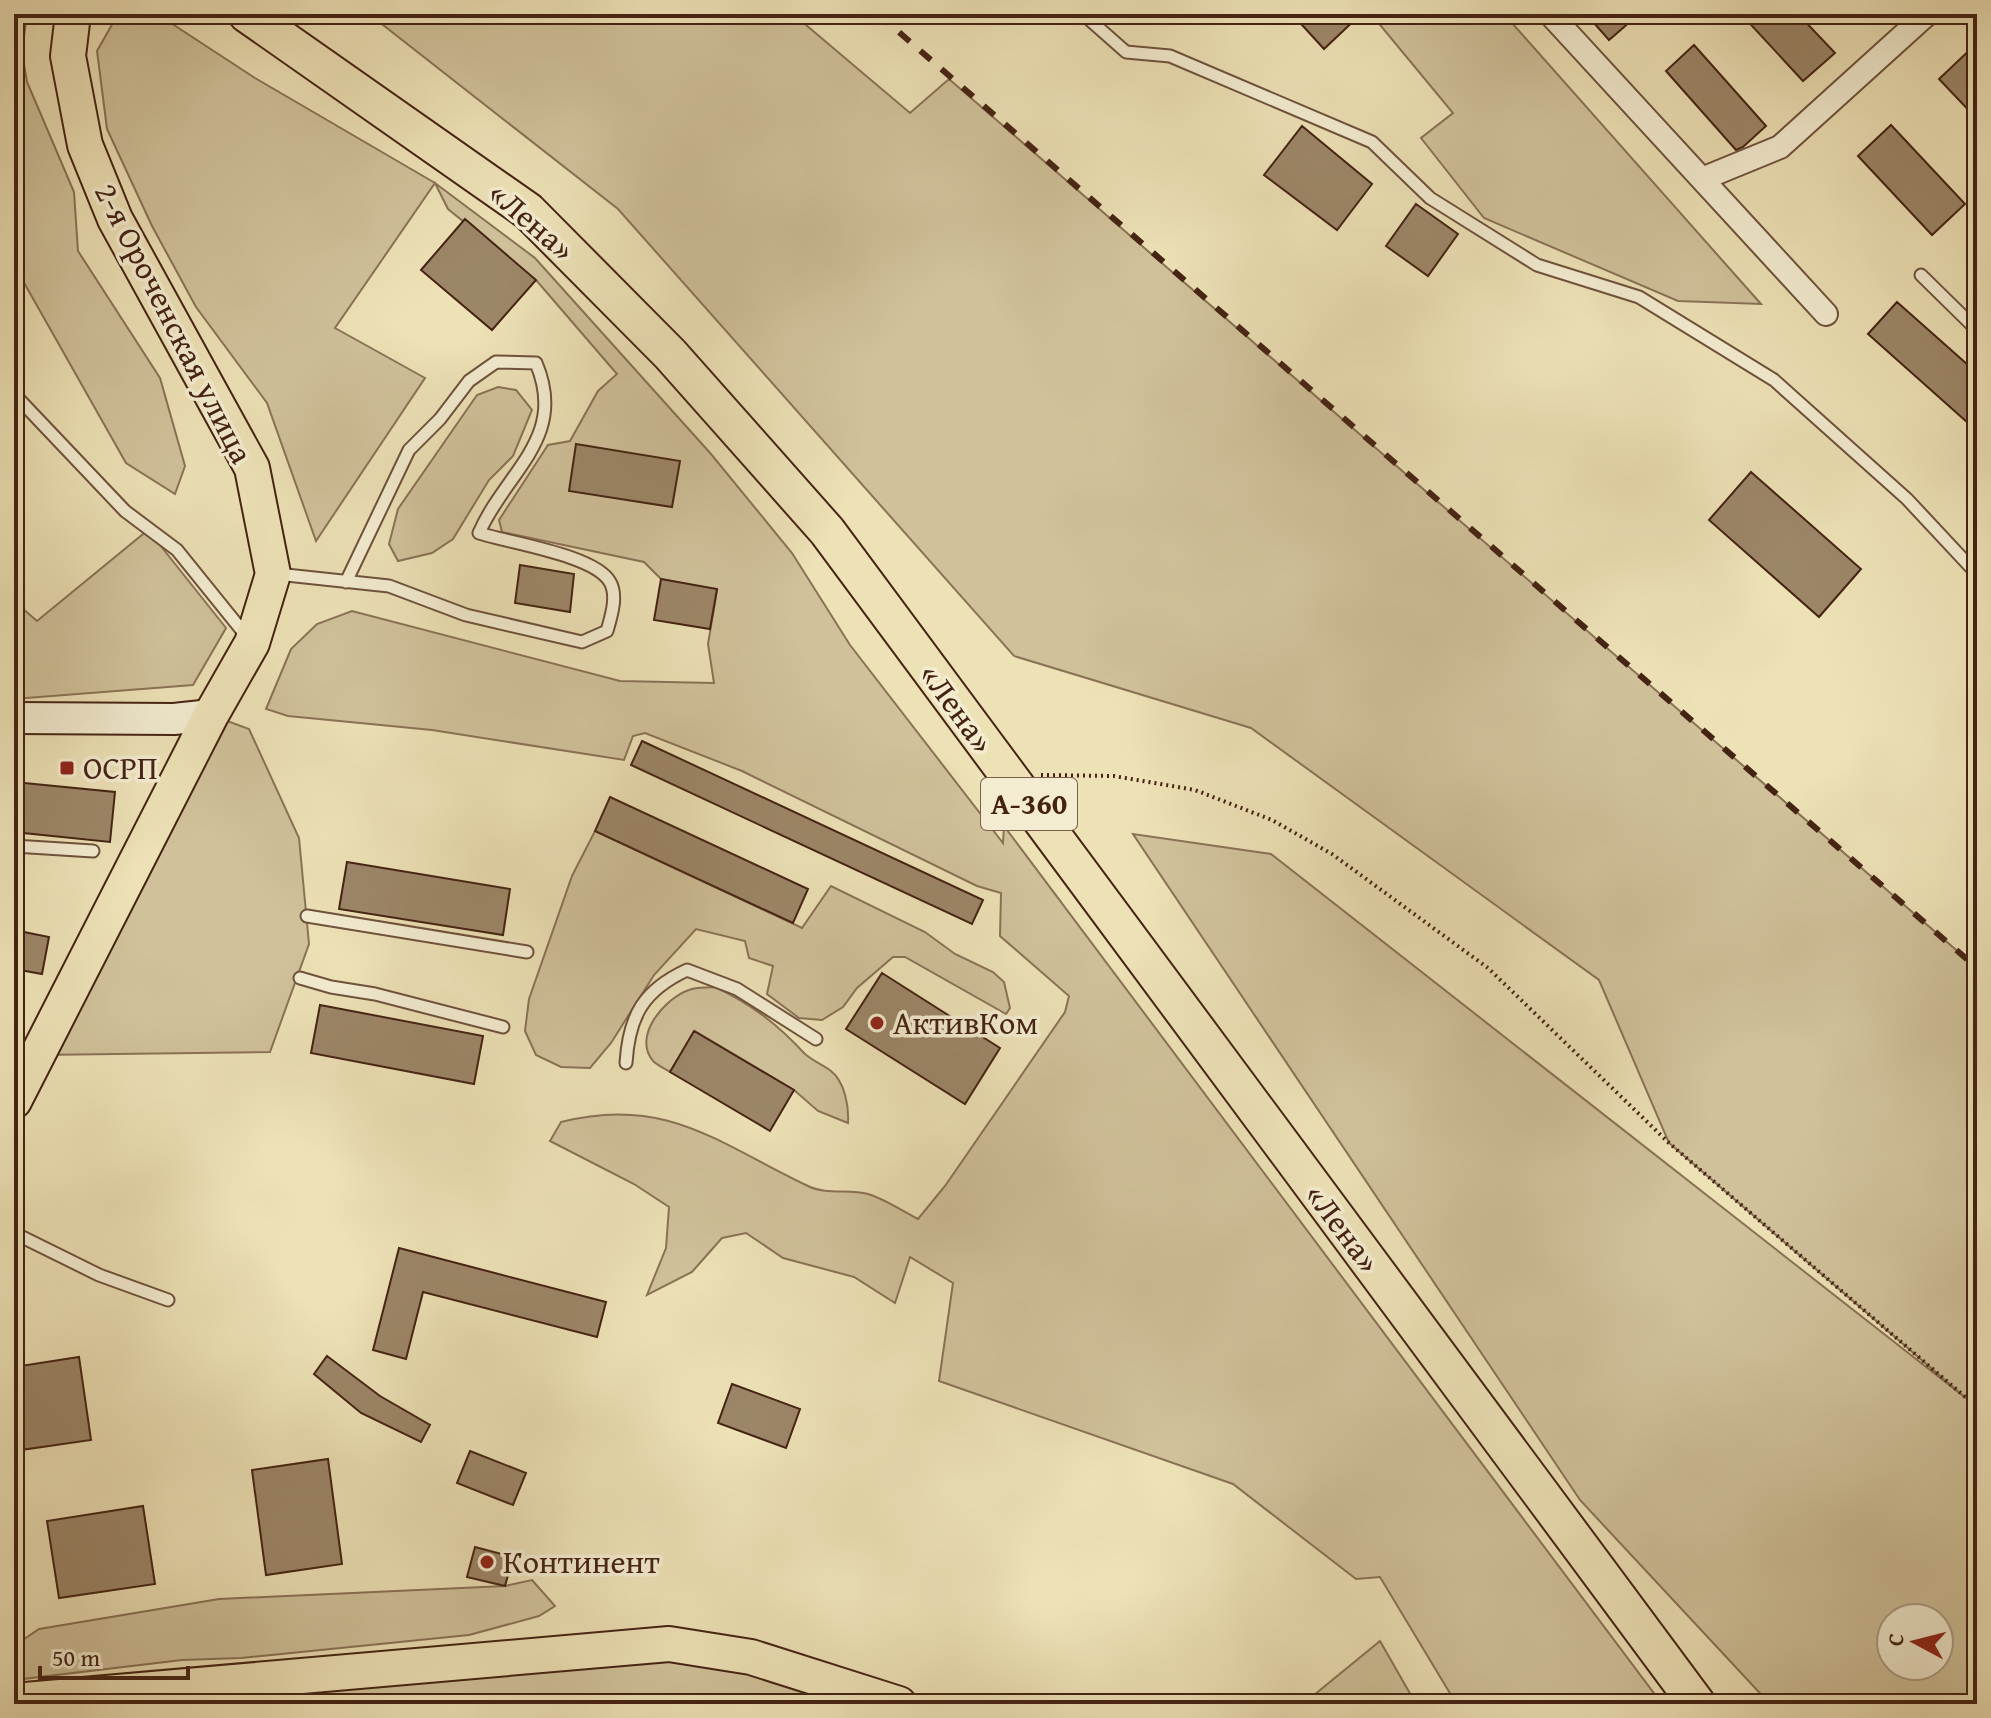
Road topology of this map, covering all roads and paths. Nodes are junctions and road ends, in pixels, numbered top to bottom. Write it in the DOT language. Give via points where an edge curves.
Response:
graph roads {
  1 [pos="73,14"];
  2 [pos="247,14"];
  3 [pos="1083,14"];
  4 [pos="1550,14"];
  5 [pos="1927,14"];
  6 [pos="1702,179"];
  7 [pos="1921,275"];
  8 [pos="1826,314"];
  9 [pos="1977,330"];
  10 [pos="14,394"];
  11 [pos="273,574"];
  12 [pos="1977,574"];
  13 [pos="346,582"];
  14 [pos="252,643"];
  15 [pos="211,715"];
  16 [pos="14,718"];
  17 [pos="1010,779"];
  18 [pos="14,846"];
  19 [pos="93,851"];
  20 [pos="307,916"];
  21 [pos="527,952"];
  22 [pos="300,978"];
  23 [pos="503,1027"];
  24 [pos="816,1039"];
  25 [pos="626,1063"];
  26 [pos="14,1101"];
  27 [pos="14,1233"];
  28 [pos="168,1300"];
  29 [pos="1977,1407"];
  30 [pos="14,1701"];
  31 [pos="899,1704"];
  32 [pos="1697,1704"];
  1 -- 11 [label="main road, 2-я Ороченская улица" via="68,56 85,145 115,219 252,468"];
  2 -- 17 [label="highway, «Лена» / А-360" via="528,211 670,354 827,531"];
  3 -- 12 [label="lane" via="1126,52 1170,56 1372,142 1430,198 1537,265 1639,297 1774,380 1907,499"];
  4 -- 6 [label="street"];
  5 -- 6 [label="street" via="1780,147"];
  6 -- 8 [label="street"];
  7 -- 9 [label="lane"];
  10 -- 14 [label="lane" via="125,511 177,550"];
  11 -- 13 [label="lane"];
  11 -- 14 [label="main road, 2-я Ороченская улица"];
  13 -- 13 [label="lane" via="389,586 466,615 582,642 607,631 611,583 591,564 479,533 538,443 546,408 545,383 536,363 496,362 469,381 409,450"];
  14 -- 15 [label="main road, 2-я Ороченская улица"];
  15 -- 16 [label="main road"];
  15 -- 26 [label="main road, 2-я Ороченская улица"];
  17 -- 29 [label="path" via="1059,773 1114,776 1195,790 1272,820 1332,854 1488,968 1669,1143"];
  17 -- 32 [label="highway, «Лена» / А-360"];
  18 -- 19 [label="lane"];
  20 -- 21 [label="lane"];
  22 -- 23 [label="lane"];
  24 -- 25 [label="lane" via="737,989 687,970 660,982 647,996 630,1030"];
  27 -- 28 [label="lane" via="99,1275"];
  30 -- 31 [label="main road" via="669,1644 751,1657"];
}
